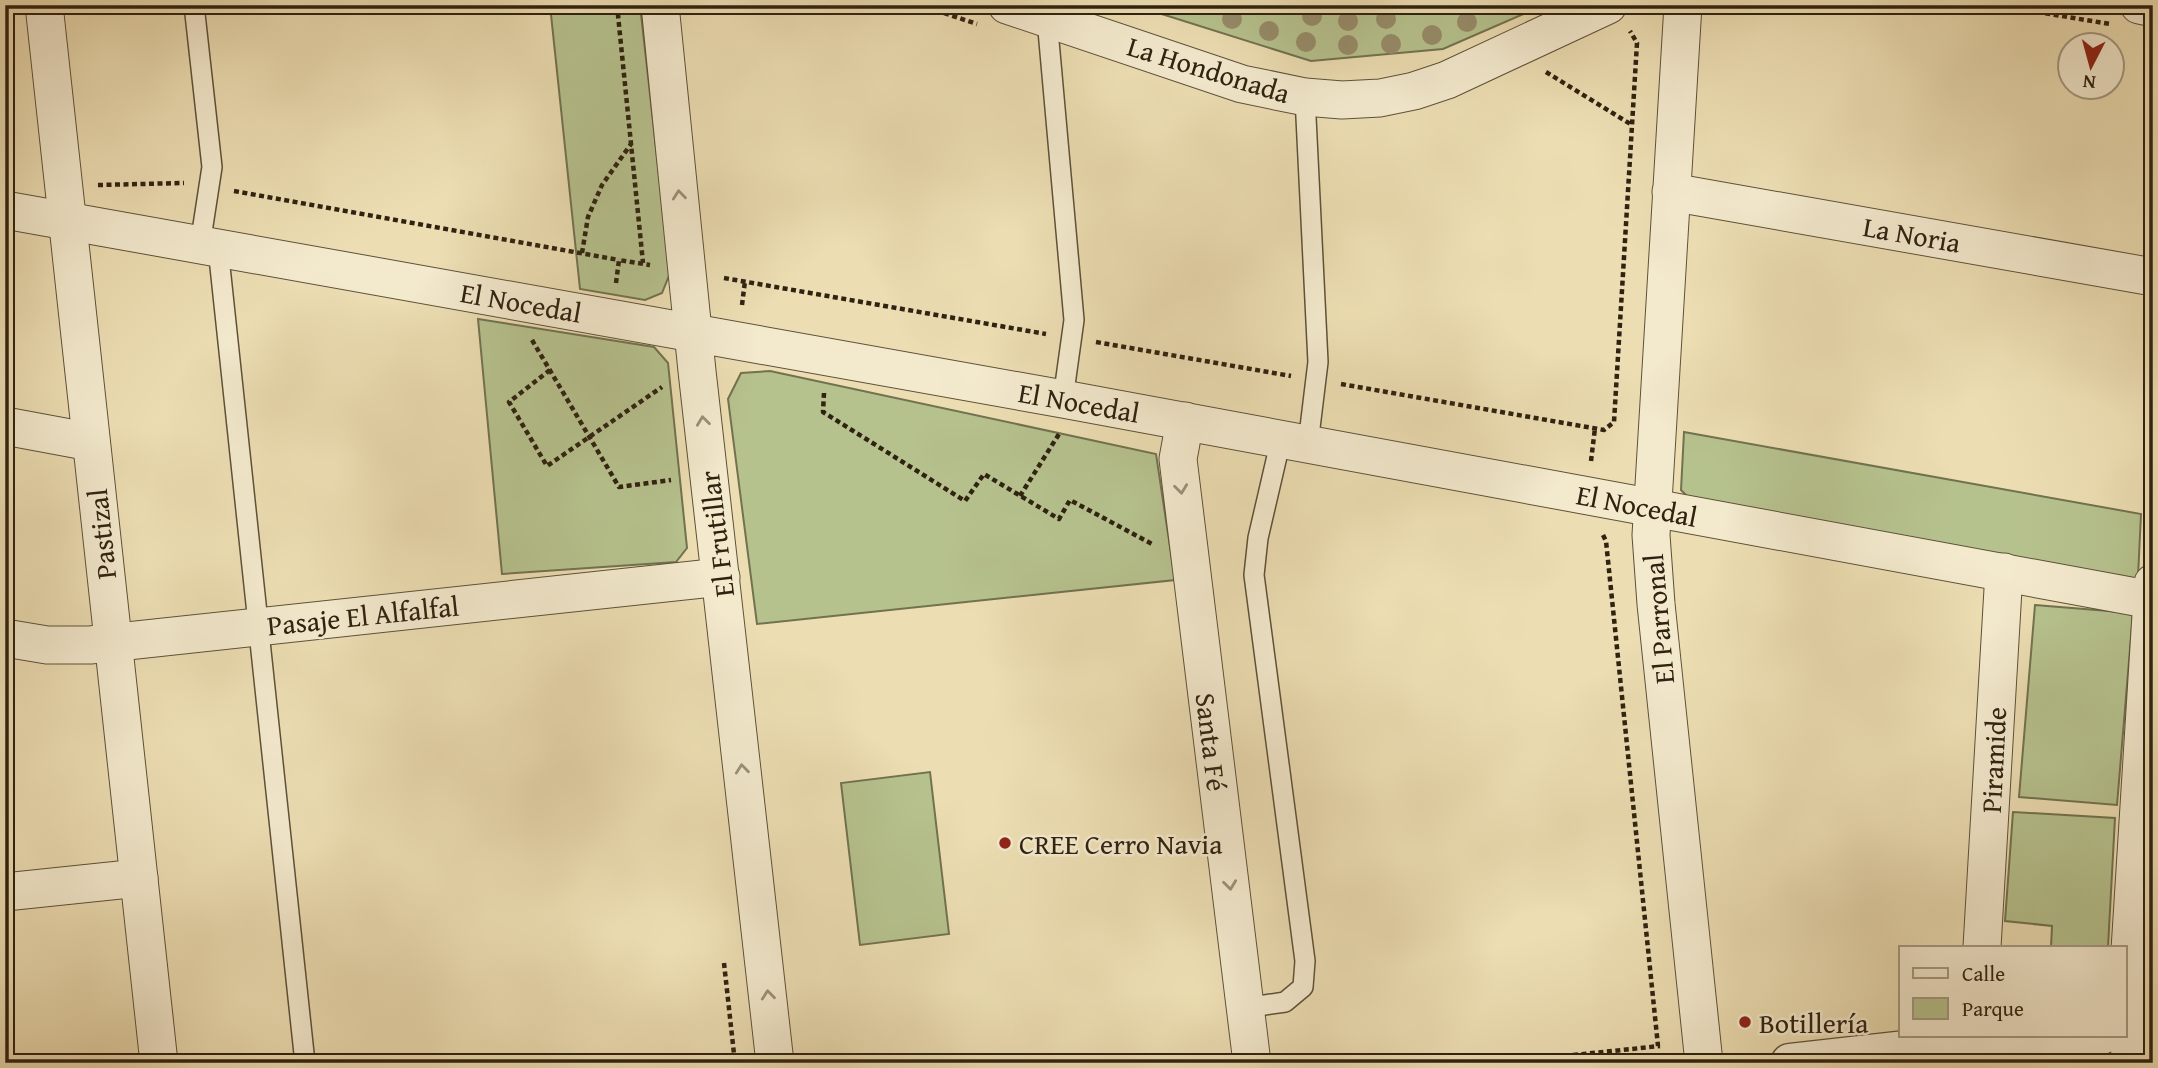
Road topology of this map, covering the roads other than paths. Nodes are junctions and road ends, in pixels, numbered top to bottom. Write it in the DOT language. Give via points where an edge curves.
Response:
graph roads {
  1 [pos="44,5"];
  2 [pos="194,5"];
  3 [pos="660,5"];
  4 [pos="1007,5"];
  5 [pos="1683,5"];
  6 [pos="2153,8"];
  7 [pos="2126,15"];
  8 [pos="1047,19"];
  9 [pos="1613,21"];
  10 [pos="1305,97"];
  11 [pos="1671,192"];
  12 [pos="5,210"];
  13 [pos="80,224"];
  14 [pos="209,246"];
  15 [pos="2153,277"];
  16 [pos="693,332"];
  17 [pos="1064,412"];
  18 [pos="1185,421"];
  19 [pos="5,426"];
  20 [pos="1294,441"];
  21 [pos="91,442"];
  22 [pos="1652,508"];
  23 [pos="2004,572"];
  24 [pos="722,578"];
  25 [pos="2152,591"];
  26 [pos="259,626"];
  27 [pos="5,638"];
  28 [pos="113,643"];
  29 [pos="139,878"];
  30 [pos="5,891"];
  31 [pos="1982,946"];
  32 [pos="1245,1008"];
  33 [pos="1977,1039"];
  34 [pos="2128,1039"];
  35 [pos="1703,1052"];
  36 [pos="159,1063"];
  37 [pos="305,1063"];
  38 [pos="775,1063"];
  39 [pos="1252,1063"];
  40 [pos="1790,1063"];
  1 -- 13 [label="street, Pastizal"];
  2 -- 14 [label="lane" via="212,167"];
  16 -- 3 [label="street, El Frutillar, one-way"];
  4 -- 8 [label="street, La Hondonada"];
  5 -- 11 [label="street, El Parronal"];
  6 -- 7 [label="street"];
  8 -- 10 [label="street, La Hondonada" via="1242,84"];
  8 -- 17 [label="lane" via="1074,320"];
  9 -- 10 [label="street, La Hondonada" via="1414,91 1380,98"];
  10 -- 20 [label="lane" via="1318,362"];
  11 -- 15 [label="street, La Noria"];
  11 -- 22 [label="street, El Parronal"];
  12 -- 13 [label="street, El Nocedal"];
  13 -- 14 [label="street, El Nocedal"];
  13 -- 21 [label="street, Pastizal"];
  14 -- 16 [label="street, El Nocedal"];
  14 -- 26 [label="lane"];
  16 -- 17 [label="street, El Nocedal"];
  24 -- 16 [label="street, El Frutillar, one-way"];
  17 -- 18 [label="street, El Nocedal"];
  18 -- 20 [label="street, El Nocedal"];
  18 -- 32 [label="street, Santa Fé, one-way" via="1178,459"];
  19 -- 21 [label="street"];
  20 -- 22 [label="street, El Nocedal"];
  20 -- 32 [label="lane" via="1258,538 1255,575 1305,961 1303,987 1285,1002"];
  21 -- 28 [label="street, Pastizal"];
  22 -- 23 [label="street, El Nocedal"];
  22 -- 35 [label="street, El Parronal" via="1654,590"];
  23 -- 25 [label="street, El Nocedal"];
  23 -- 31 [label="street, Piramide"];
  24 -- 26 [label="street, Pasaje El Alfalfal"];
  38 -- 24 [label="street, El Frutillar, one-way"];
  25 -- 34 [label="street" via="2127,982"];
  26 -- 28 [label="street, Pasaje El Alfalfal"];
  26 -- 37 [label="lane"];
  27 -- 28 [label="street, Pasaje El Alfalfal" via="62,646"];
  28 -- 29 [label="street, Pastizal"];
  29 -- 30 [label="street"];
  29 -- 36 [label="street, Pastizal"];
  32 -- 39 [label="street, Santa Fé"];
  33 -- 34 [label="street"];
  33 -- 40 [label="street"];
}
